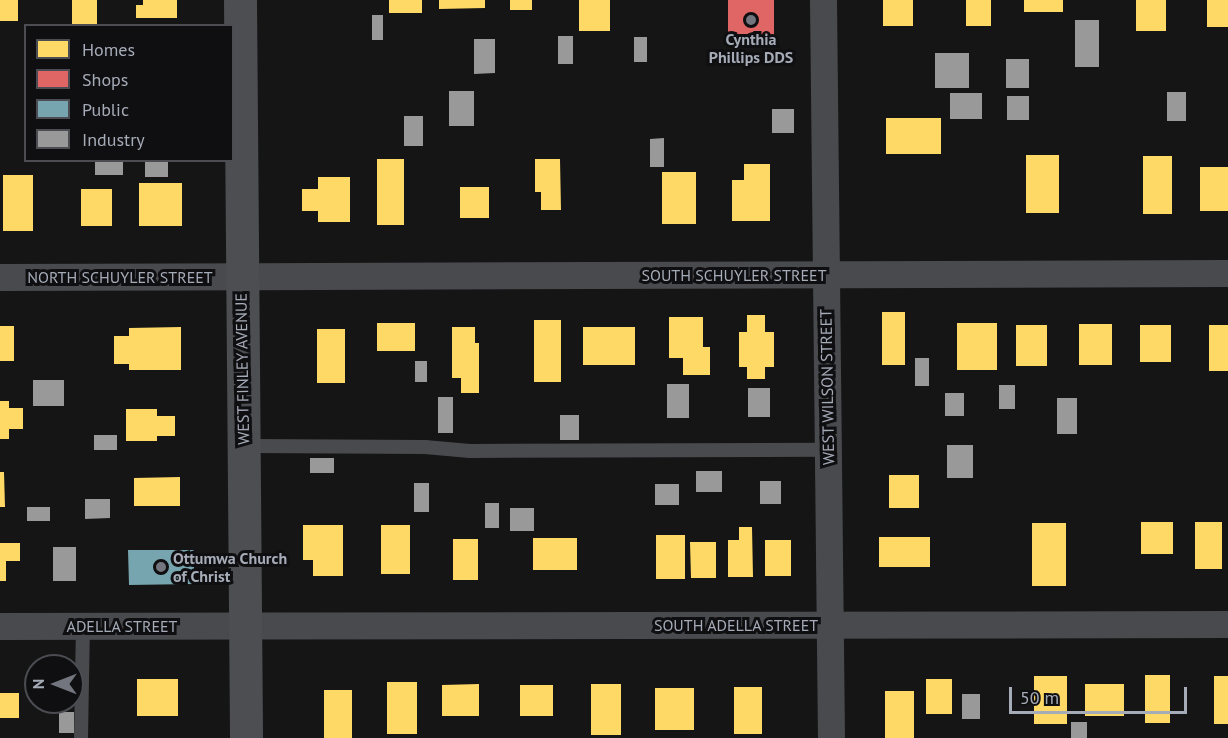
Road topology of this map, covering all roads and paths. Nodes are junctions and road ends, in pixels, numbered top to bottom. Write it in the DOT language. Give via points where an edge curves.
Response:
graph roads {
  1 [pos="240,0"];
  2 [pos="823,0"];
  3 [pos="1228,273"];
  4 [pos="826,274"];
  5 [pos="0,277"];
  6 [pos="240,277"];
  7 [pos="243,446"];
  8 [pos="828,450"];
  9 [pos="1228,624"];
  10 [pos="831,625"];
  11 [pos="0,626"];
  12 [pos="245,626"];
  13 [pos="83,627"];
  14 [pos="81,738"];
  15 [pos="246,738"];
  16 [pos="831,738"];
  1 -- 6 [label="main road, WEST FINLEY AVENUE"];
  2 -- 4 [label="street, WEST WILSON STREET"];
  3 -- 4 [label="street, SOUTH SCHUYLER STREET"];
  4 -- 6 [label="street, SOUTH SCHUYLER STREET"];
  4 -- 8 [label="street, WEST WILSON STREET"];
  5 -- 6 [label="street, NORTH SCHUYLER STREET"];
  6 -- 7 [label="main road, WEST FINLEY AVENUE"];
  7 -- 8 [label="lane" via="425,447 470,451"];
  7 -- 12 [label="main road, WEST FINLEY AVENUE"];
  8 -- 10 [label="street, WEST WILSON STREET"];
  9 -- 10 [label="street, SOUTH ADELLA STREET"];
  10 -- 12 [label="street, SOUTH ADELLA STREET"];
  10 -- 16 [label="street, WEST WILSON STREET"];
  11 -- 13 [label="street, ADELLA STREET"];
  12 -- 13 [label="street, ADELLA STREET"];
  12 -- 15 [label="main road, WEST FINLEY AVENUE"];
  13 -- 14 [label="lane"];
}
